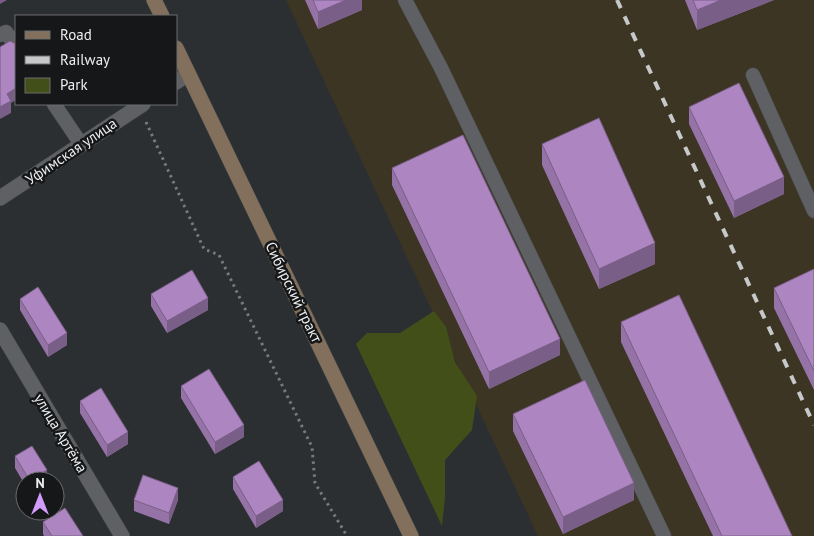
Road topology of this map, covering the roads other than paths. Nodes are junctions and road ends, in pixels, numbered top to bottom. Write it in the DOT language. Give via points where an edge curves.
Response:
graph roads {
  1 [pos="154,0"];
  2 [pos="405,0"];
  3 [pos="162,15"];
  4 [pos="0,35"];
  5 [pos="15,46"];
  6 [pos="178,58"];
  7 [pos="753,74"];
  8 [pos="182,78"];
  9 [pos="55,105"];
  10 [pos="141,105"];
  11 [pos="81,144"];
  12 [pos="0,198"];
  13 [pos="814,211"];
  14 [pos="0,330"];
  15 [pos="122,536"];
  16 [pos="411,536"];
  17 [pos="664,536"];
  1 -- 3 [label="main road"];
  2 -- 17 [label="lane" via="441,68"];
  4 -- 5 [label="lane" via="6,32"];
  6 -- 8 [label="main road, Сибирский тракт"];
  7 -- 13 [label="lane"];
  8 -- 16 [label="main road, Сибирский тракт"];
  9 -- 11 [label="lane"];
  10 -- 11 [label="street, Уфимская улица"];
  11 -- 12 [label="street, Уфимская улица"];
  14 -- 15 [label="street, улица Артёма"];
}
